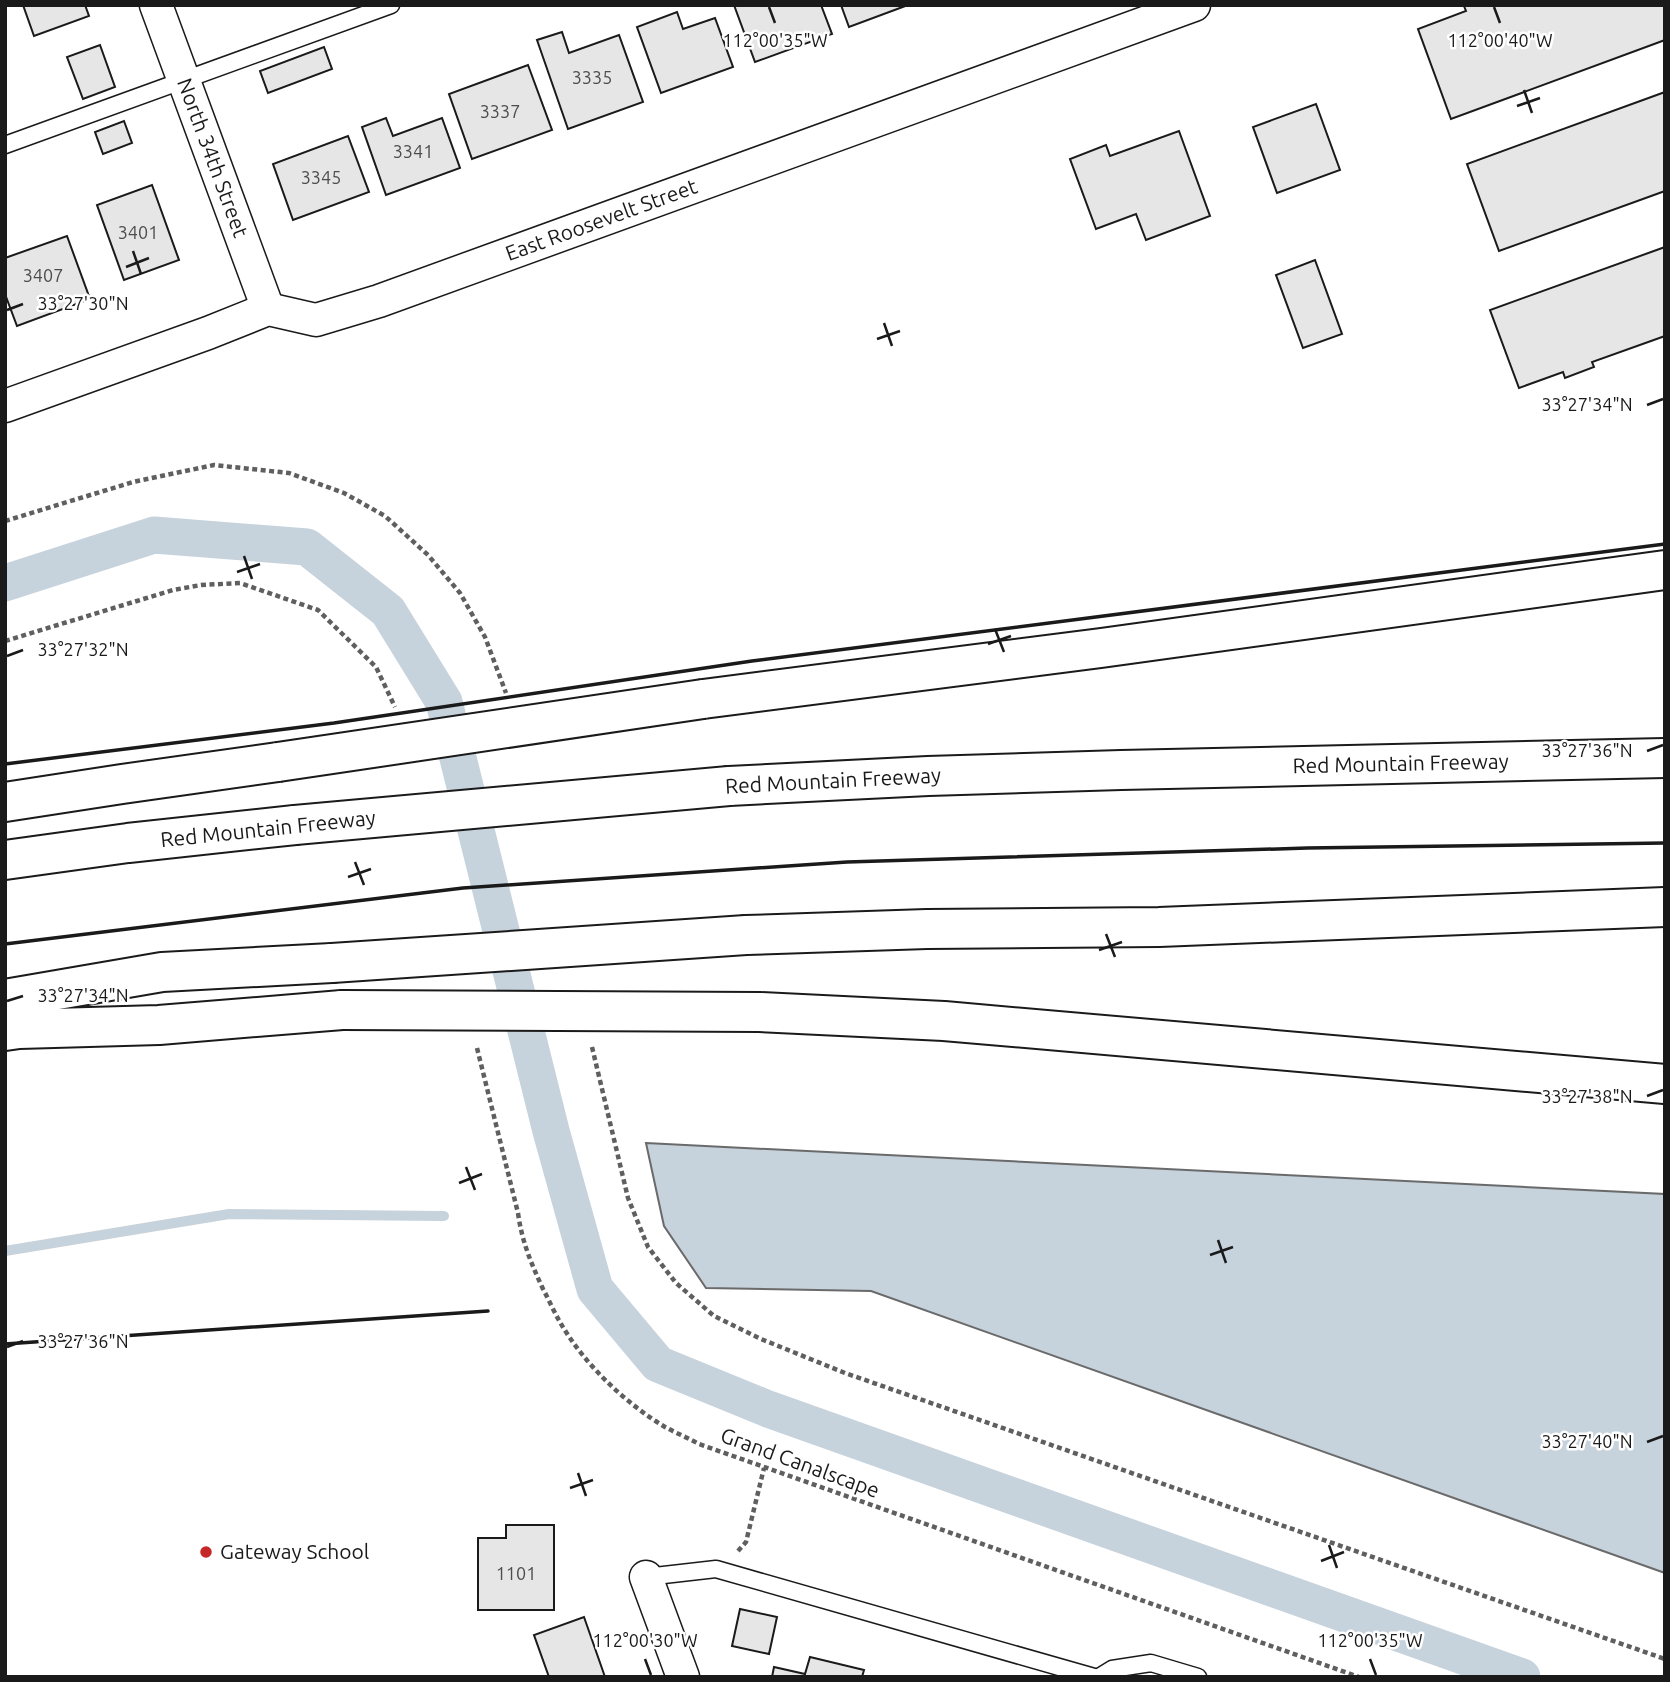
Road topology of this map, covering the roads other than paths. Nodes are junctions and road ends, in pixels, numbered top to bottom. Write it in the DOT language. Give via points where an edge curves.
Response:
graph roads {
  1 [pos="156,5"];
  2 [pos="391,5"];
  3 [pos="1194,5"];
  4 [pos="184,80"];
  5 [pos="5,145"];
  6 [pos="268,309"];
  7 [pos="5,406"];
  8 [pos="1665,570"];
  9 [pos="1665,758"];
  10 [pos="5,802"];
  11 [pos="5,860"];
  12 [pos="1665,906"];
  13 [pos="5,999"];
  14 [pos="5,1031"];
  15 [pos="1665,1084"];
  16 [pos="646,1577"];
  17 [pos="683,1677"];
  18 [pos="1096,1677"];
  19 [pos="1198,1677"];
  1 -- 4 [label="street, North 34th Street"];
  2 -- 4 [label="lane"];
  3 -- 6 [label="street, East Roosevelt Street" via="379,301 316,320"];
  4 -- 5 [label="lane"];
  4 -- 6 [label="street, North 34th Street"];
  6 -- 7 [label="street"];
  8 -- 10 [label="highway, bridge" via="703,699"];
  9 -- 11 [label="highway, Red Mountain Freeway, bridge" via="1121,770 729,786 295,825"];
  12 -- 13 [label="highway, bridge" via="1159,928 747,935 162,972"];
  14 -- 15 [label="highway, bridge" via="159,1025 342,1010 759,1012 957,1022"];
  16 -- 17 [label="street"];
  16 -- 18 [label="lane" via="716,1569"];
  18 -- 19 [label="lane" via="1112,1669 1151,1663"];
}
